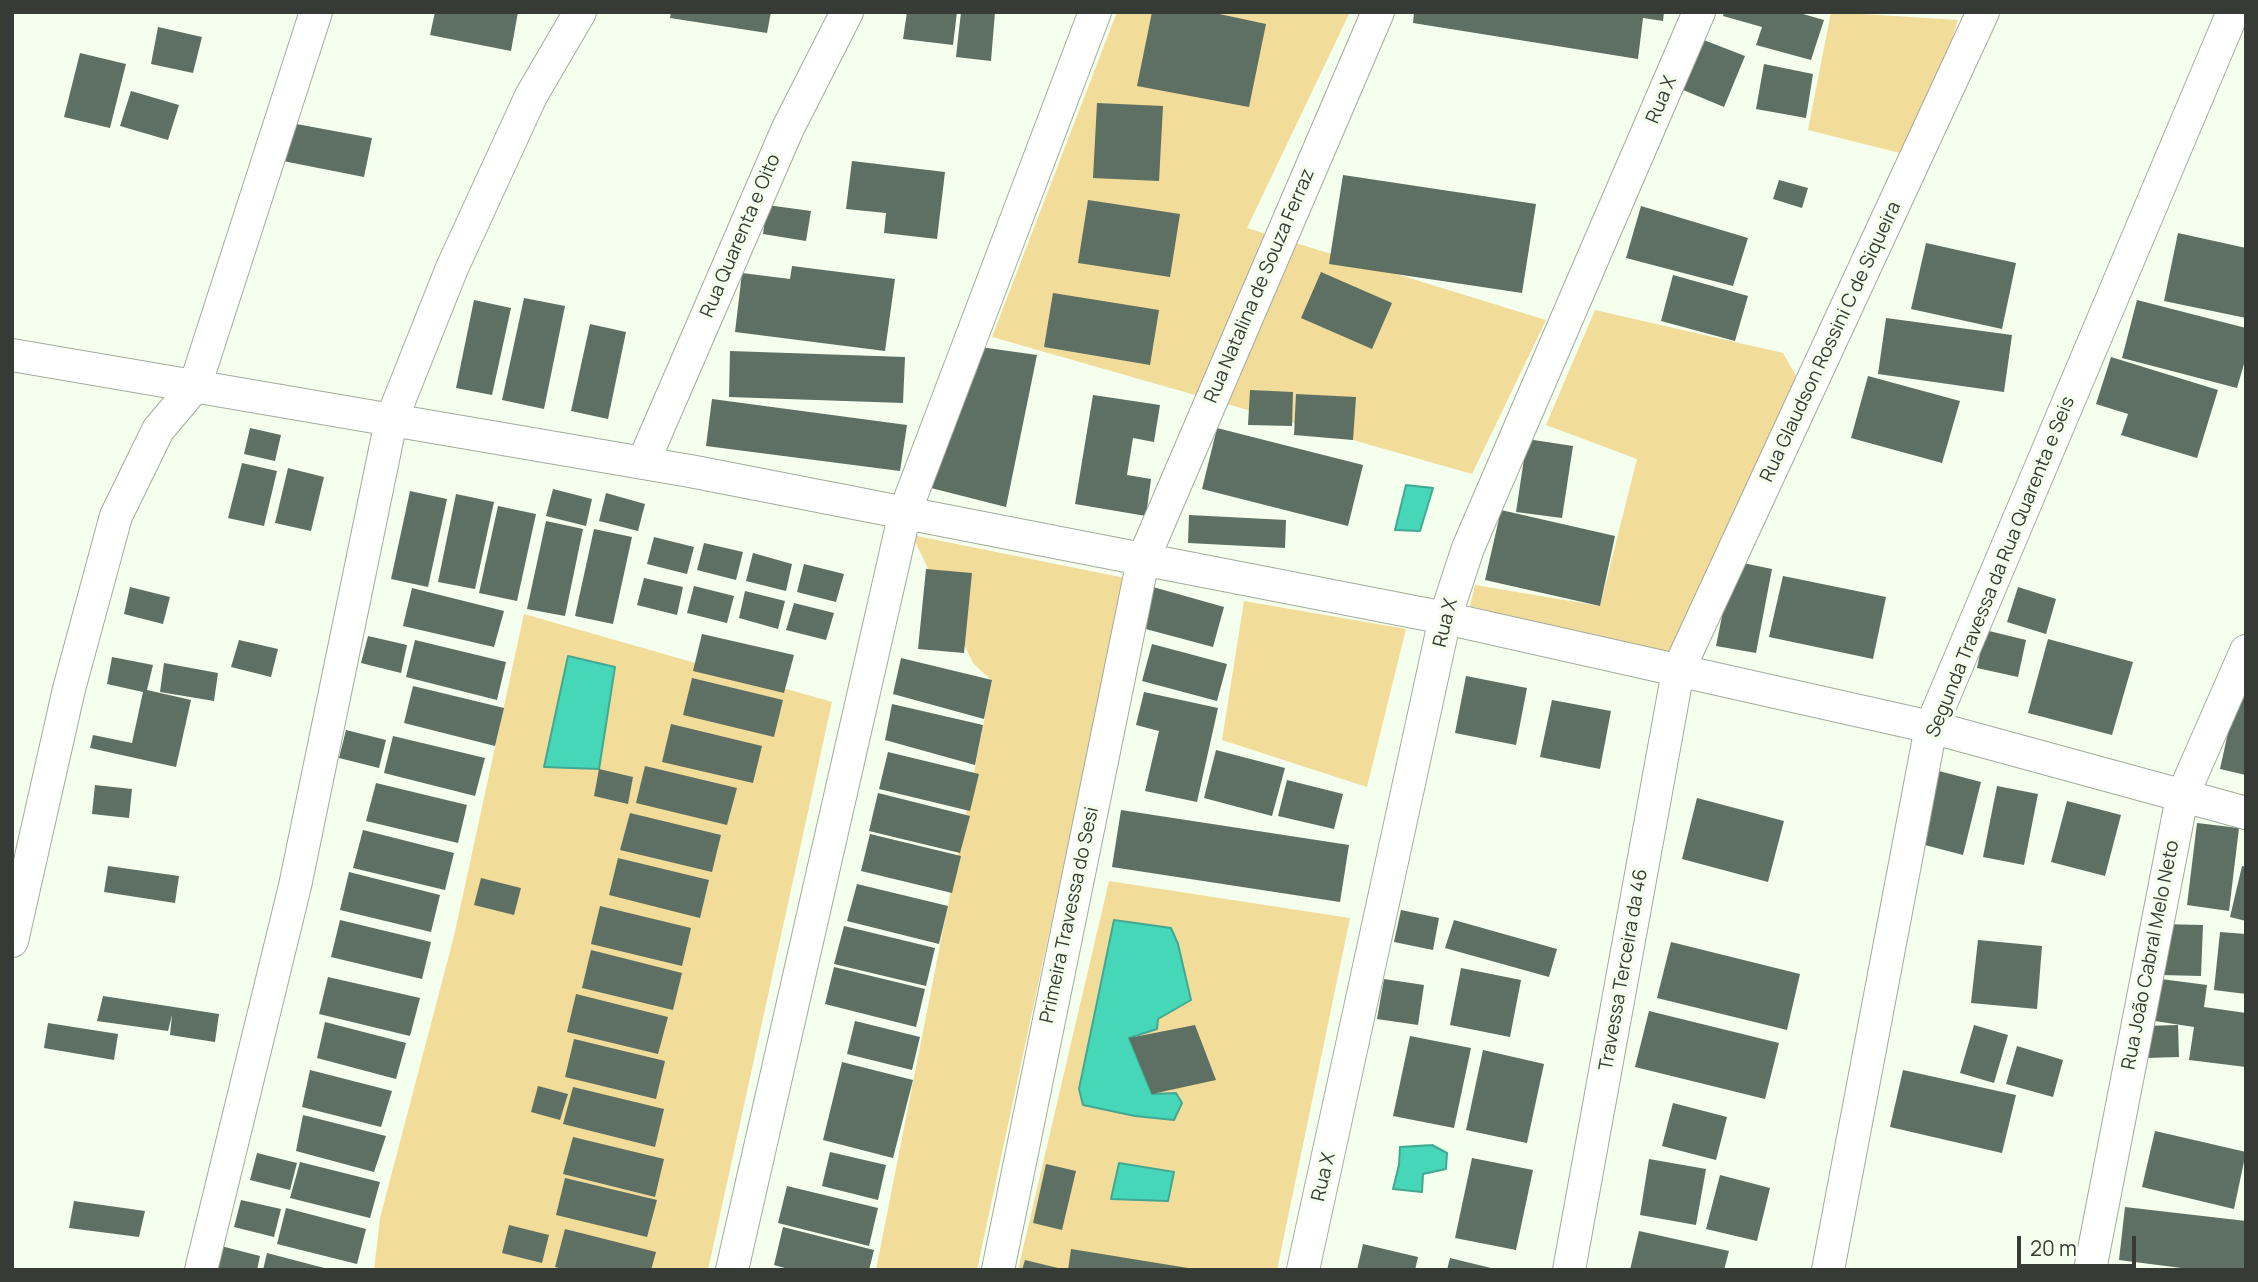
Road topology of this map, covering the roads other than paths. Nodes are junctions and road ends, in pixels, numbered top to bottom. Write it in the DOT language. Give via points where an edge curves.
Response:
graph roads {
  1 [pos="316,12"];
  2 [pos="580,12"];
  3 [pos="847,12"];
  4 [pos="1095,12"];
  5 [pos="1378,12"];
  6 [pos="1699,12"];
  7 [pos="1983,12"];
  8 [pos="2233,12"];
  9 [pos="12,355"];
  10 [pos="195,386"];
  11 [pos="391,421"];
  12 [pos="643,463"];
  13 [pos="905,512"];
  14 [pos="1143,560"];
  15 [pos="1445,618"];
  16 [pos="2246,651"];
  17 [pos="1678,671"];
  18 [pos="1931,727"];
  19 [pos="2182,797"];
  20 [pos="2246,813"];
  21 [pos="12,941"];
  22 [pos="201,1270"];
  23 [pos="732,1270"];
  24 [pos="998,1270"];
  25 [pos="1303,1270"];
  26 [pos="1569,1270"];
  27 [pos="1828,1270"];
  28 [pos="2090,1270"];
  1 -- 10 [label="street"];
  2 -- 11 [label="street" via="531,96 452,268"];
  3 -- 12 [label="street, Rua Quarenta e Oito" via="788,128"];
  4 -- 13 [label="street"];
  5 -- 14 [label="street, Rua Natalina de Souza Ferraz"];
  6 -- 15 [label="street, Rua X" via="1468,548"];
  7 -- 17 [label="street, Rua Glaudson Rossini C de Siqueira"];
  8 -- 18 [label="street, Segunda Travessa da Rua Quarenta e Seis"];
  9 -- 10 [label="street"];
  10 -- 11 [label="street"];
  10 -- 21 [label="street" via="158,430 116,516 69,689"];
  11 -- 12 [label="street"];
  11 -- 22 [label="street" via="295,886"];
  12 -- 13 [label="street"];
  13 -- 14 [label="street"];
  13 -- 23 [label="street"];
  14 -- 15 [label="street"];
  14 -- 24 [label="street, Primeira Travessa do Sesi"];
  15 -- 17 [label="street"];
  15 -- 25 [label="street, Rua X"];
  16 -- 19 [label="street, Rua João Cabral Melo Neto"];
  17 -- 18 [label="street"];
  17 -- 26 [label="street, Travessa Terceira da 46"];
  18 -- 19 [label="street"];
  18 -- 27 [label="street, Segunda Travessa da Rua Quarenta e Seis"];
  19 -- 20 [label="street"];
  19 -- 28 [label="street, Rua João Cabral Melo Neto"];
}
